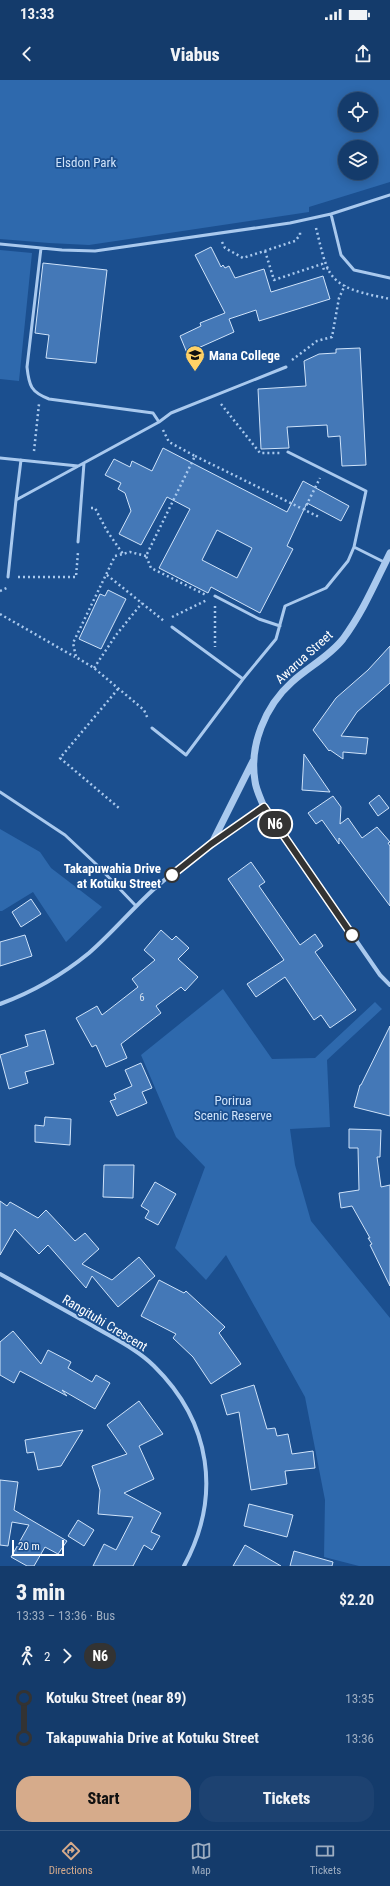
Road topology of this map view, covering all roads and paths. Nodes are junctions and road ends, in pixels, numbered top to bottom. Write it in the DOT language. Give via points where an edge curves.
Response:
graph roads {
  1 [pos="390,195"];
  2 [pos="331,214"];
  3 [pos="301,220"];
  4 [pos="220,233"];
  5 [pos="0,244"];
  6 [pos="41,248"];
  7 [pos="265,251"];
  8 [pos="328,268"];
  9 [pos="390,278"];
  10 [pos="345,285"];
  11 [pos="286,367"];
  12 [pos="215,396"];
  13 [pos="38,410"];
  14 [pos="159,422"];
  15 [pos="35,438"];
  16 [pos="288,452"];
  17 [pos="196,456"];
  18 [pos="0,458"];
  19 [pos="21,460"];
  20 [pos="84,463"];
  21 [pos="78,466"];
  22 [pos="315,487"];
  23 [pos="16,500"];
  24 [pos="81,507"];
  25 [pos="304,510"];
  26 [pos="320,518"];
  27 [pos="78,542"];
  28 [pos="354,547"];
  29 [pos="390,553"];
  30 [pos="123,554"];
  31 [pos="146,556"];
  32 [pos="385,562"];
  33 [pos="107,575"];
  34 [pos="8,577"];
  35 [pos="214,596"];
  36 [pos="142,603"];
  37 [pos="0,614"];
  38 [pos="164,621"];
  39 [pos="280,626"];
  40 [pos="172,627"];
  41 [pos="76,657"];
  42 [pos="216,659"];
  43 [pos="94,668"];
  44 [pos="243,679"];
  45 [pos="118,688"];
  46 [pos="152,728"];
  47 [pos="254,758"];
  48 [pos="0,792"];
  49 [pos="264,807"];
  50 [pos="119,808"];
  51 [pos="211,844"];
  52 [pos="136,906"];
  53 [pos="390,985"];
  54 [pos="0,1004"];
  55 [pos="0,1274"];
  56 [pos="184,1566"];
  1 -- 2 [label="lane"];
  2 -- 3 [label="lane"];
  2 -- 9 [label="lane" via="341,254 354,270"];
  3 -- 4 [label="lane"];
  3 -- 7 [label="path" via="300,235 295,241"];
  4 -- 6 [label="lane" via="95,250"];
  4 -- 7 [label="path" via="224,248 243,258"];
  5 -- 6 [label="lane"];
  6 -- 14 [label="lane" via="27,367 29,381 36,394 153,413"];
  7 -- 8 [label="path" via="274,280 322,264 324,270"];
  10 -- 11 [label="path" via="339,298 332,337 317,341"];
  11 -- 12 [label="lane"];
  12 -- 14 [label="lane" via="171,413"];
  12 -- 16 [label="path" via="260,453"];
  13 -- 15 [label="path"];
  14 -- 17 [label="path" via="169,442"];
  14 -- 20 [label="lane"];
  16 -- 28 [label="lane" via="366,491"];
  17 -- 25 [label="path"];
  17 -- 31 [label="path"];
  18 -- 19 [label="lane"];
  19 -- 21 [label="lane"];
  19 -- 23 [label="lane"];
  20 -- 21 [label="lane"];
  20 -- 24 [label="lane"];
  21 -- 23 [label="lane"];
  22 -- 25 [label="path"];
  23 -- 34 [label="lane"];
  24 -- 27 [label="lane"];
  24 -- 30 [label="path" via="95,508"];
  25 -- 26 [label="path"];
  27 -- 34 [label="path" via="76,577"];
  28 -- 32 [label="lane"];
  28 -- 39 [label="lane" via="348,561 326,588 285,606"];
  29 -- 32 [label="street, Awarua Street"];
  30 -- 31 [label="path" via="130,552"];
  30 -- 33 [label="path" via="116,556"];
  31 -- 35 [label="path" via="151,568 205,595"];
  32 -- 47 [label="street, Awarua Street" via="360,615 342,640 291,682 272,705 258,736"];
  33 -- 36 [label="path"];
  33 -- 41 [label="path" via="73,643"];
  35 -- 38 [label="path"];
  35 -- 39 [label="lane" via="259,619"];
  35 -- 42 [label="path"];
  36 -- 38 [label="path"];
  36 -- 43 [label="path" via="116,634"];
  37 -- 41 [label="path"];
  38 -- 40 [label="path"];
  39 -- 44 [label="lane" via="276,638"];
  40 -- 42 [label="lane"];
  41 -- 43 [label="path"];
  42 -- 44 [label="lane"];
  43 -- 45 [label="path"];
  44 -- 46 [label="lane" via="186,755"];
  45 -- 46 [label="path" via="144,710"];
  45 -- 50 [label="path" via="60,758"];
  47 -- 49 [label="street, Awarua Street" via="255,782"];
  47 -- 51 [label="street"];
  48 -- 52 [label="lane" via="65,835"];
  49 -- 51 [label="street"];
  49 -- 53 [label="street" via="380,975"];
  51 -- 52 [label="street"];
  52 -- 54 [label="street" via="90,952 67,970 42,985"];
  55 -- 56 [label="street, Rangituhi Crescent" via="123,1344 153,1365 176,1391 190,1413 200,1437 207,1494 202,1521"];
}
